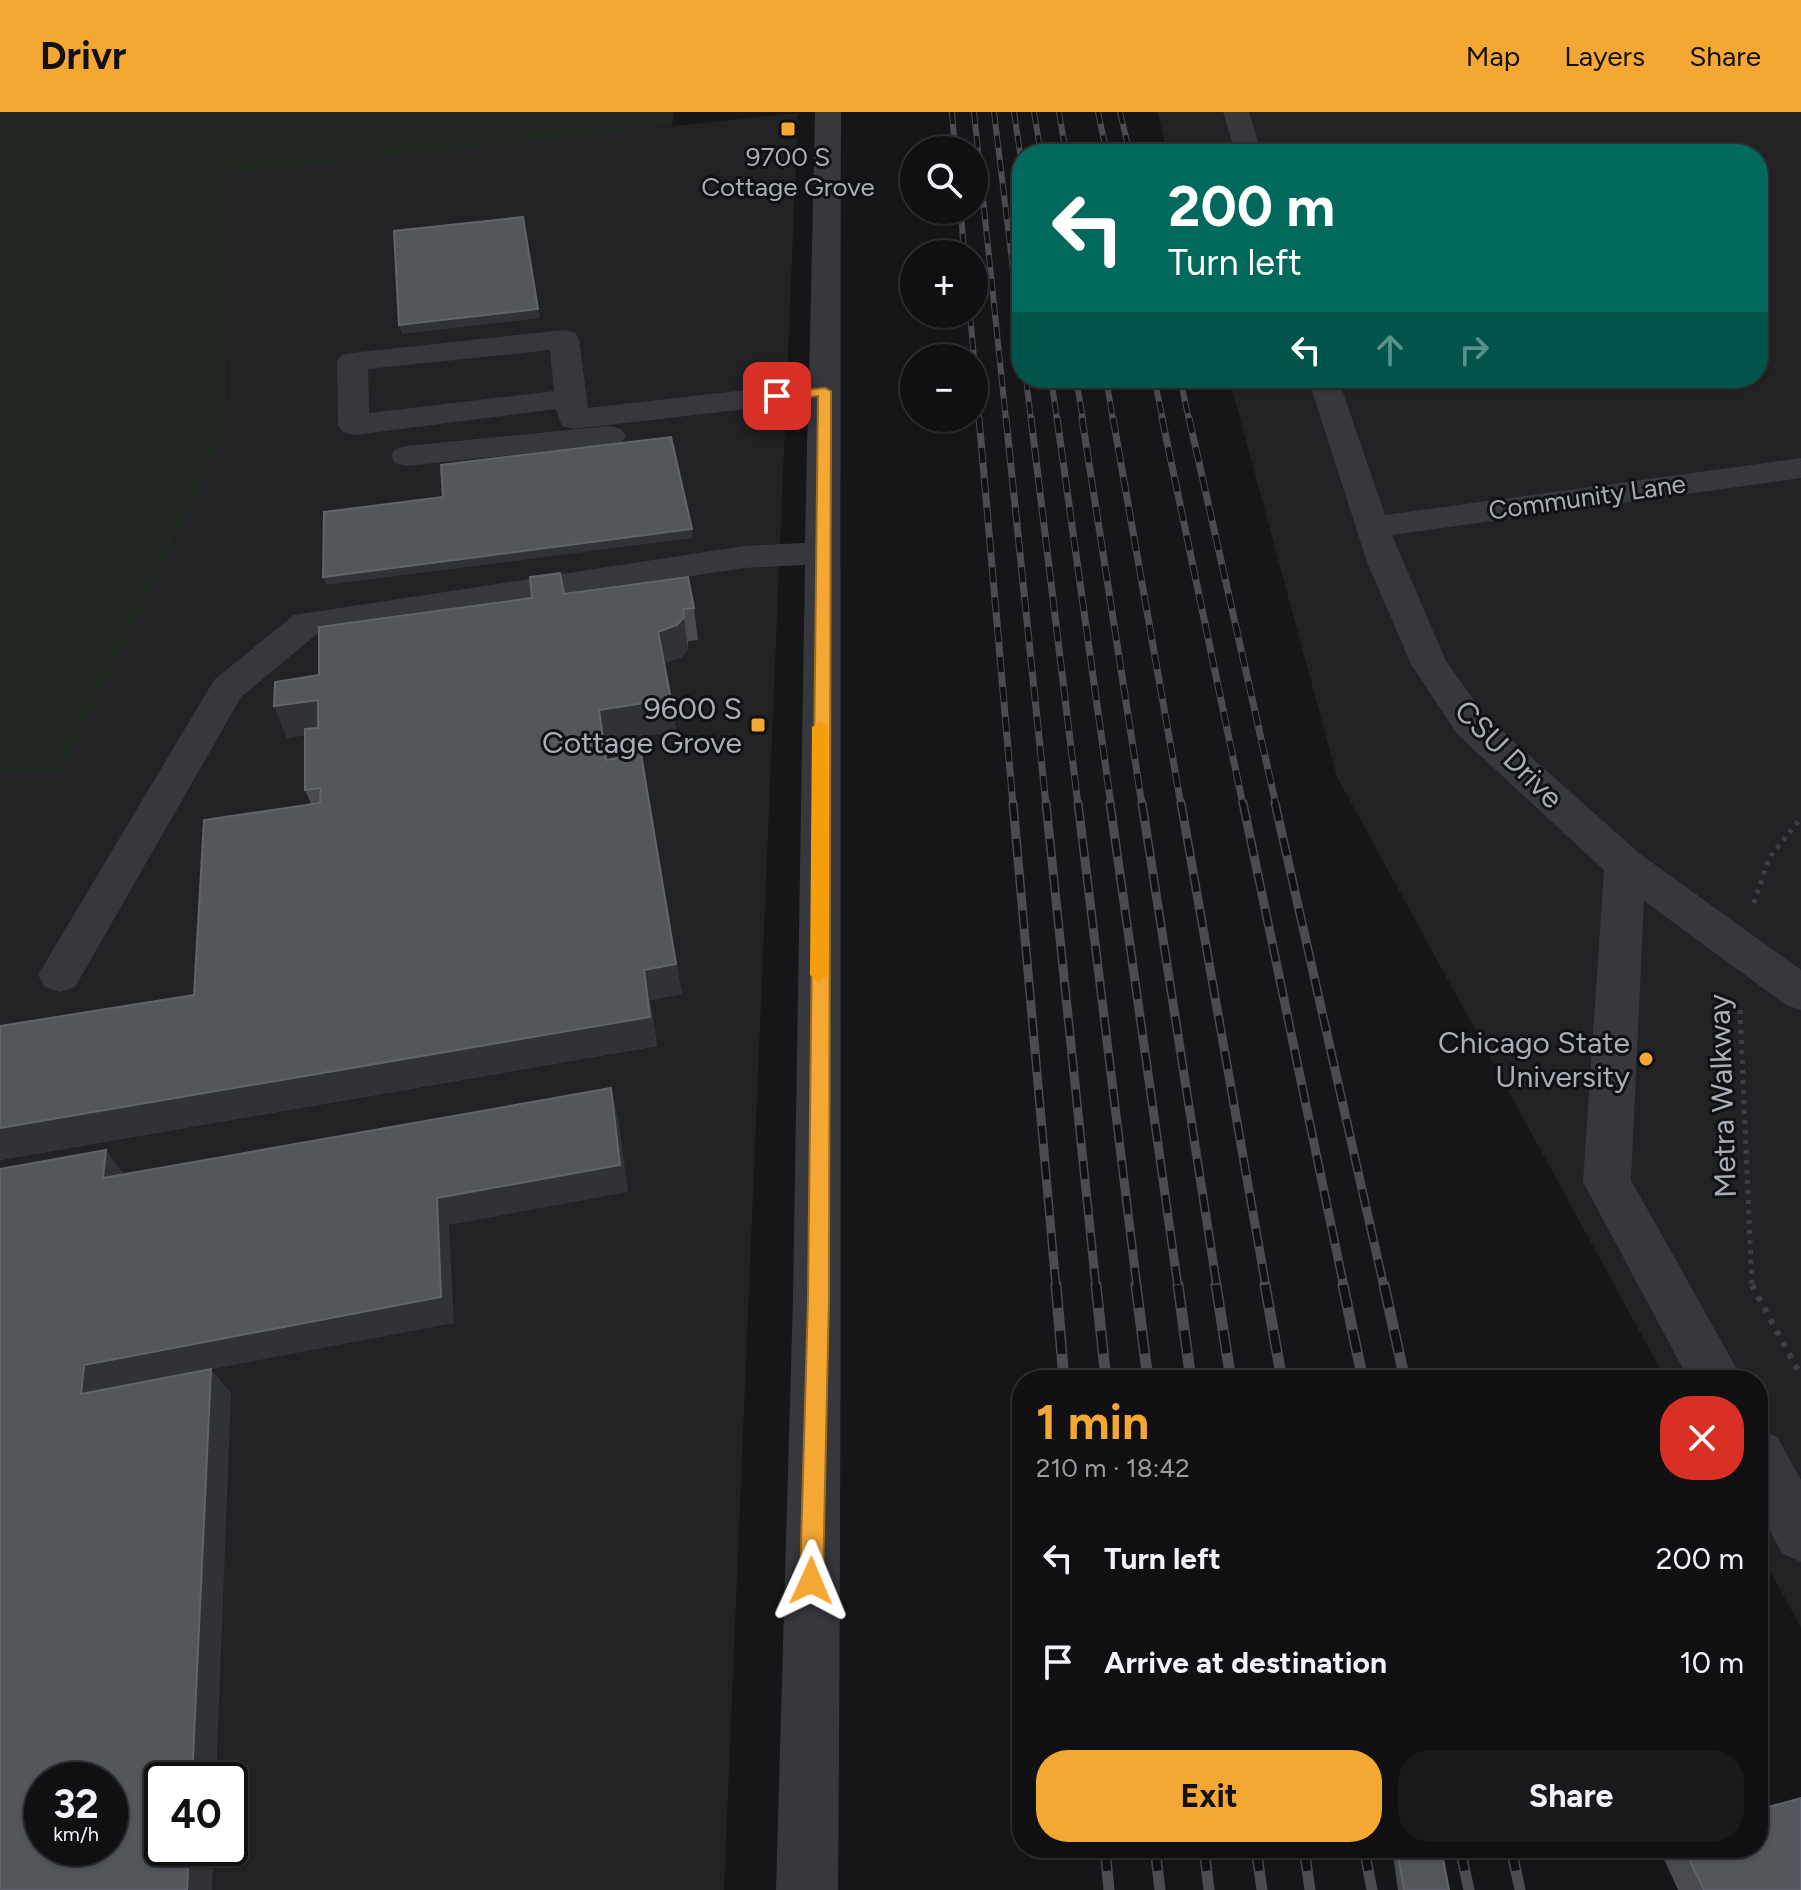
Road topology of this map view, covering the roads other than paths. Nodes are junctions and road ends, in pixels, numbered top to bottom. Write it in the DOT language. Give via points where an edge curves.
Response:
graph roads {
  1 [pos="828,112"];
  2 [pos="1236,112"];
  3 [pos="1246,144"];
  4 [pos="1326,388"];
  5 [pos="825,391"];
  6 [pos="571,398"];
  7 [pos="824,425"];
  8 [pos="407,456"];
  9 [pos="1801,468"];
  10 [pos="1373,527"];
  11 [pos="822,553"];
  12 [pos="1625,865"];
  13 [pos="60,975"];
  14 [pos="1801,993"];
  15 [pos="1711,1370"];
  16 [pos="1768,1473"];
  17 [pos="1801,1534"];
  18 [pos="807,1890"];
  1 -- 5 [label="street"];
  2 -- 3 [label="street"];
  4 -- 10 [label="street, CSU Drive"];
  5 -- 6 [label="street" via="573,419"];
  5 -- 7 [label="street"];
  6 -- 6 [label="street" via="564,339 352,362 354,425"];
  7 -- 8 [label="street" via="672,430"];
  7 -- 11 [label="street"];
  9 -- 10 [label="street, Community Lane"];
  10 -- 12 [label="street, CSU Drive" via="1429,664 1471,725"];
  11 -- 13 [label="street" via="744,557 307,623 227,689"];
  11 -- 18 [label="street" via="818,1298"];
  12 -- 14 [label="street, CSU Drive"];
  12 -- 15 [label="street" via="1607,1182"];
  16 -- 17 [label="street"];
}
